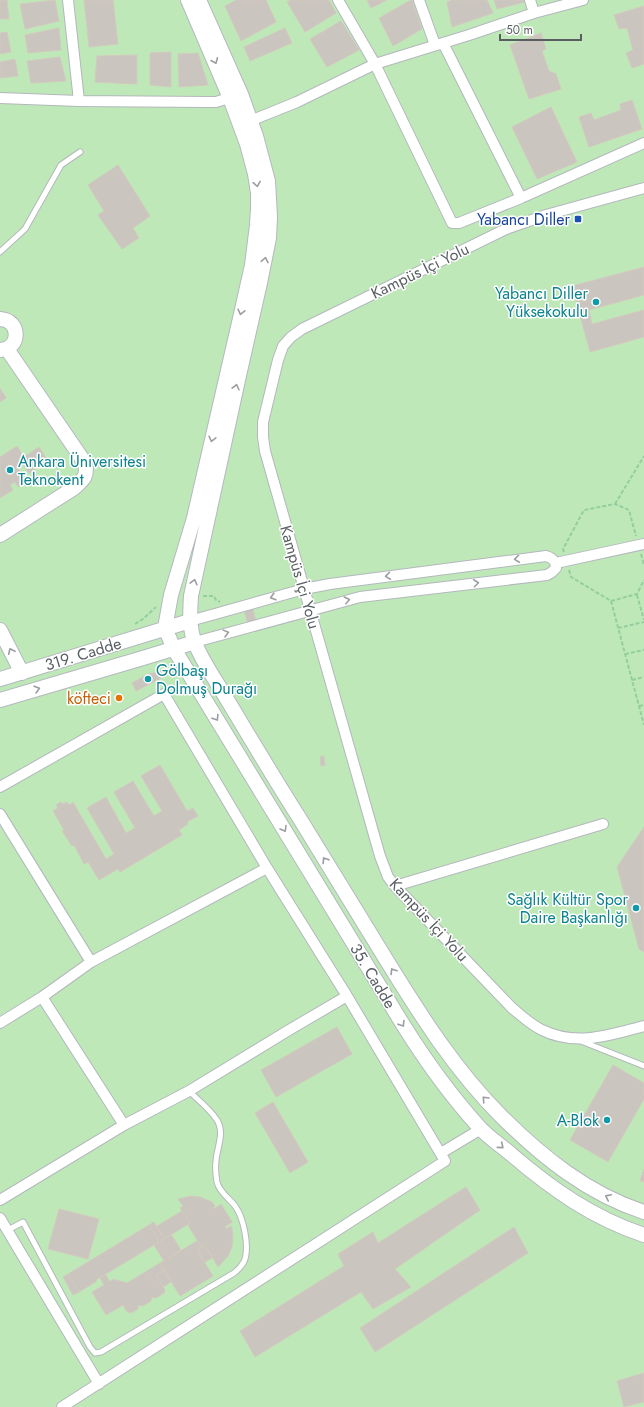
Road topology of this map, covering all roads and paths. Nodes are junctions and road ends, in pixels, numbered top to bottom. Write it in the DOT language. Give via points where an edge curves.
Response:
graph roads {
  1 [pos="68,0"];
  2 [pos="188,0"];
  3 [pos="199,0"];
  4 [pos="338,0"];
  5 [pos="419,0"];
  6 [pos="530,0"];
  7 [pos="583,0"];
  8 [pos="534,13"];
  9 [pos="439,44"];
  10 [pos="375,64"];
  11 [pos="236,96"];
  12 [pos="0,98"];
  13 [pos="79,102"];
  14 [pos="245,123"];
  15 [pos="644,143"];
  16 [pos="80,152"];
  17 [pos="644,188"];
  18 [pos="521,198"];
  19 [pos="0,252"];
  20 [pos="0,319"];
  21 [pos="4,349"];
  22 [pos="644,456"];
  23 [pos="615,504"];
  24 [pos="0,535"];
  25 [pos="641,545"];
  26 [pos="566,561"];
  27 [pos="556,563"];
  28 [pos="644,565"];
  29 [pos="644,580"];
  30 [pos="304,589"];
  31 [pos="637,594"];
  32 [pos="214,596"];
  33 [pos="611,601"];
  34 [pos="157,605"];
  35 [pos="220,605"];
  36 [pos="310,611"];
  37 [pos="190,621"];
  38 [pos="644,622"];
  39 [pos="132,626"];
  40 [pos="165,628"];
  41 [pos="618,628"];
  42 [pos="0,630"];
  43 [pos="195,642"];
  44 [pos="174,649"];
  45 [pos="644,650"];
  46 [pos="625,654"];
  47 [pos="22,673"];
  48 [pos="644,677"];
  49 [pos="0,679"];
  50 [pos="632,680"];
  51 [pos="0,700"];
  52 [pos="644,705"];
  53 [pos="639,706"];
  54 [pos="644,725"];
  55 [pos="0,787"];
  56 [pos="0,814"];
  57 [pos="603,824"];
  58 [pos="267,868"];
  59 [pos="395,886"];
  60 [pos="91,962"];
  61 [pos="347,996"];
  62 [pos="42,997"];
  63 [pos="0,1023"];
  64 [pos="644,1026"];
  65 [pos="577,1039"];
  66 [pos="644,1066"];
  67 [pos="189,1091"];
  68 [pos="124,1125"];
  69 [pos="481,1129"];
  70 [pos="441,1153"];
  71 [pos="0,1200"];
  72 [pos="644,1212"];
  73 [pos="0,1218"];
  74 [pos="8,1230"];
  75 [pos="644,1235"];
  76 [pos="98,1384"];
  77 [pos="62,1407"];
  1 -- 13 [label="street"];
  2 -- 11 [label="street, one-way"];
  3 -- 11 [label="street"];
  4 -- 10 [label="street"];
  5 -- 9 [label="street"];
  6 -- 8 [label="street"];
  7 -- 8 [label="street"];
  8 -- 9 [label="street"];
  9 -- 10 [label="street"];
  9 -- 18 [label="street"];
  10 -- 14 [label="street" via="297,102"];
  10 -- 18 [label="street" via="452,223 459,223"];
  11 -- 13 [label="street" via="216,102"];
  11 -- 14 [label="street"];
  12 -- 13 [label="street"];
  37 -- 14 [label="street, 35. Cadde, one-way" via="191,596 269,238 268,181 263,158"];
  14 -- 40 [label="street, one-way" via="258,193 252,265 194,518 171,595"];
  15 -- 18 [label="street"];
  16 -- 19 [label="lane" via="61,165 25,228"];
  17 -- 30 [label="street, Kampüs İçi Yolu" via="546,215 506,229 302,329 283,346 263,422 263,437"];
  20 -- 21 [label="street" via="12,324 16,332 14,342"];
  21 -- 24 [label="street" via="85,463 87,471 84,479 74,488"];
  22 -- 23 [label="path"];
  23 -- 25 [label="path" via="629,510"];
  23 -- 26 [label="path" via="584,510 562,549"];
  25 -- 26 [label="street"];
  25 -- 28 [label="path"];
  26 -- 27 [label="street"];
  26 -- 33 [label="path" via="571,577"];
  27 -- 30 [label="street, one-way" via="552,558 542,556"];
  36 -- 27 [label="street, one-way" via="360,597 547,575 556,568"];
  29 -- 31 [label="path"];
  30 -- 36 [label="street, Kampüs İçi Yolu"];
  30 -- 37 [label="street, one-way"];
  31 -- 33 [label="path"];
  31 -- 38 [label="path"];
  32 -- 35 [label="path"];
  33 -- 41 [label="path"];
  34 -- 39 [label="path" via="144,619"];
  43 -- 36 [label="street, one-way"];
  36 -- 59 [label="street, Kampüs İçi Yolu" via="380,856 388,877"];
  37 -- 40 [label="street, 319. Cadde"];
  37 -- 43 [label="street, 35. Cadde"];
  38 -- 41 [label="path"];
  40 -- 44 [label="street, 35. Cadde"];
  40 -- 47 [label="street, 319. Cadde"];
  41 -- 46 [label="path"];
  47 -- 42 [label="street, one-way"];
  43 -- 44 [label="street, 319. Cadde"];
  72 -- 43 [label="street, 35. Cadde, one-way" via="592,1189 546,1157 500,1116 448,1056 261,757"];
  51 -- 44 [label="street, 319. Cadde, one-way"];
  44 -- 69 [label="street, 35. Cadde, one-way" via="420,1052"];
  45 -- 46 [label="path"];
  46 -- 50 [label="path"];
  47 -- 49 [label="street, 319. Cadde"];
  48 -- 50 [label="path"];
  50 -- 53 [label="path"];
  52 -- 53 [label="path"];
  53 -- 54 [label="path"];
  55 -- 58 [label="street" via="164,694"];
  56 -- 60 [label="street"];
  57 -- 59 [label="street"];
  58 -- 60 [label="street"];
  58 -- 61 [label="street"];
  59 -- 65 [label="street, Kampüs İçi Yolu" via="512,1008 541,1030 564,1038"];
  60 -- 62 [label="street"];
  61 -- 67 [label="street"];
  61 -- 70 [label="street"];
  62 -- 63 [label="street"];
  62 -- 68 [label="street"];
  64 -- 65 [label="street, Kampüs İçi Yolu" via="604,1037"];
  65 -- 66 [label="lane"];
  67 -- 68 [label="street"];
  67 -- 74 [label="lane" via="216,1118 221,1131 215,1162 217,1184 236,1207 246,1241 245,1260 234,1273 101,1352 95,1353 23,1222"];
  68 -- 71 [label="street"];
  69 -- 70 [label="street"];
  69 -- 75 [label="street, 35. Cadde, one-way" via="535,1175 568,1198 621,1228"];
  70 -- 76 [label="street" via="445,1161"];
  73 -- 74 [label="street"];
  74 -- 76 [label="street"];
  76 -- 77 [label="street"];
}
